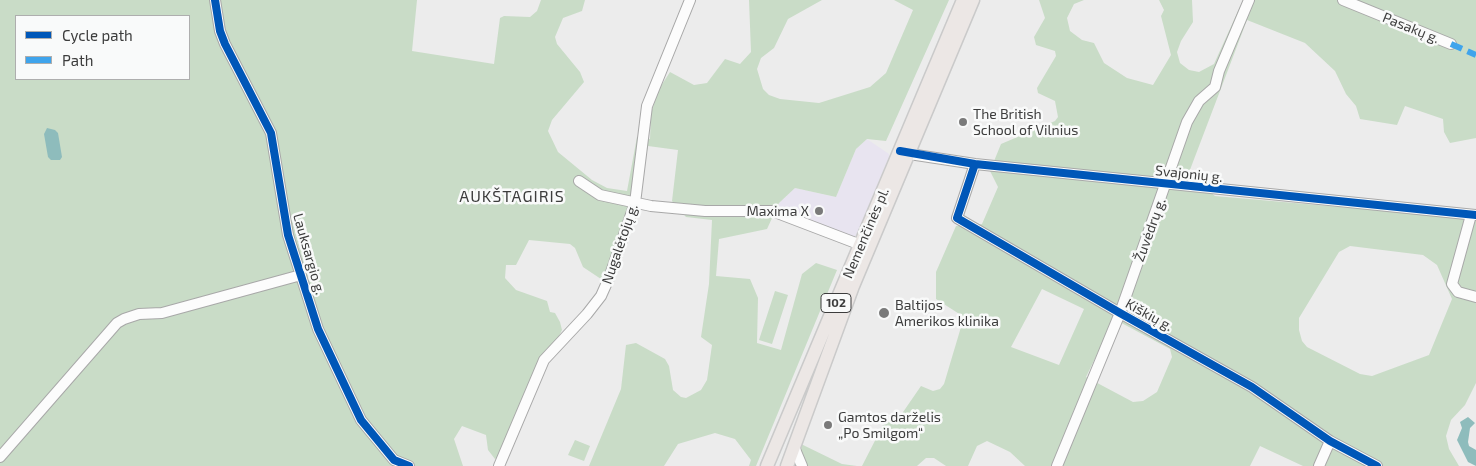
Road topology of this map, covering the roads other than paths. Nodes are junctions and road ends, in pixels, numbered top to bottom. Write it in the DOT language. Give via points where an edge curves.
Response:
graph roads {
  1 [pos="215,0"];
  2 [pos="690,0"];
  3 [pos="963,0"];
  4 [pos="973,0"];
  5 [pos="1250,0"];
  6 [pos="1343,0"];
  7 [pos="1451,44"];
  8 [pos="904,153"];
  9 [pos="975,164"];
  10 [pos="579,181"];
  11 [pos="1165,184"];
  12 [pos="635,203"];
  13 [pos="1474,215"];
  14 [pos="861,245"];
  15 [pos="301,275"];
  16 [pos="1476,297"];
  17 [pos="1120,313"];
  18 [pos="1330,441"];
  19 [pos="794,448"];
  20 [pos="0,457"];
  21 [pos="409,466"];
  22 [pos="499,466"];
  23 [pos="768,466"];
  24 [pos="787,466"];
  25 [pos="802,466"];
  26 [pos="1056,466"];
  27 [pos="1319,466"];
  28 [pos="1377,466"];
  1 -- 15 [label="street, Lauksargio g." via="226,44 271,133 288,235"];
  2 -- 12 [label="street, Nugalėtojų g." via="647,106"];
  3 -- 8 [label="main road, Nemenčinės pl. / 102"];
  4 -- 8 [label="main road, Nemenčinės pl. / 102"];
  5 -- 11 [label="street, Žuvėdrų g." via="1214,86 1199,101 1187,122"];
  6 -- 7 [label="street, Pasakų g."];
  8 -- 9 [label="street, Svajonių g."];
  8 -- 14 [label="main road, Nemenčinės pl. / 102"];
  8 -- 19 [label="main road, Nemenčinės pl. / 102"];
  9 -- 11 [label="street, Svajonių g."];
  9 -- 17 [label="street, Kiškių g." via="957,218"];
  10 -- 12 [label="street" via="600,195"];
  11 -- 13 [label="street, Svajonių g."];
  11 -- 17 [label="street, Žuvėdrų g."];
  12 -- 14 [label="street" via="705,211 772,211"];
  12 -- 22 [label="street, Nugalėtojų g." via="601,296 544,360"];
  13 -- 16 [label="street" via="1452,284 1458,292"];
  14 -- 23 [label="main road, Nemenčinės pl. / 102"];
  15 -- 20 [label="street, Lauksargio g." via="162,313 132,316 117,323"];
  15 -- 21 [label="street, Lauksargio g." via="318,329 361,420 394,460"];
  17 -- 18 [label="street, Kiškių g." via="1252,387"];
  17 -- 26 [label="street, Žuvėdrų g."];
  18 -- 27 [label="street"];
  18 -- 28 [label="street, Kiškių g."];
  19 -- 24 [label="main road, Nemenčinės pl. / 102"];
  19 -- 25 [label="street"];
}
